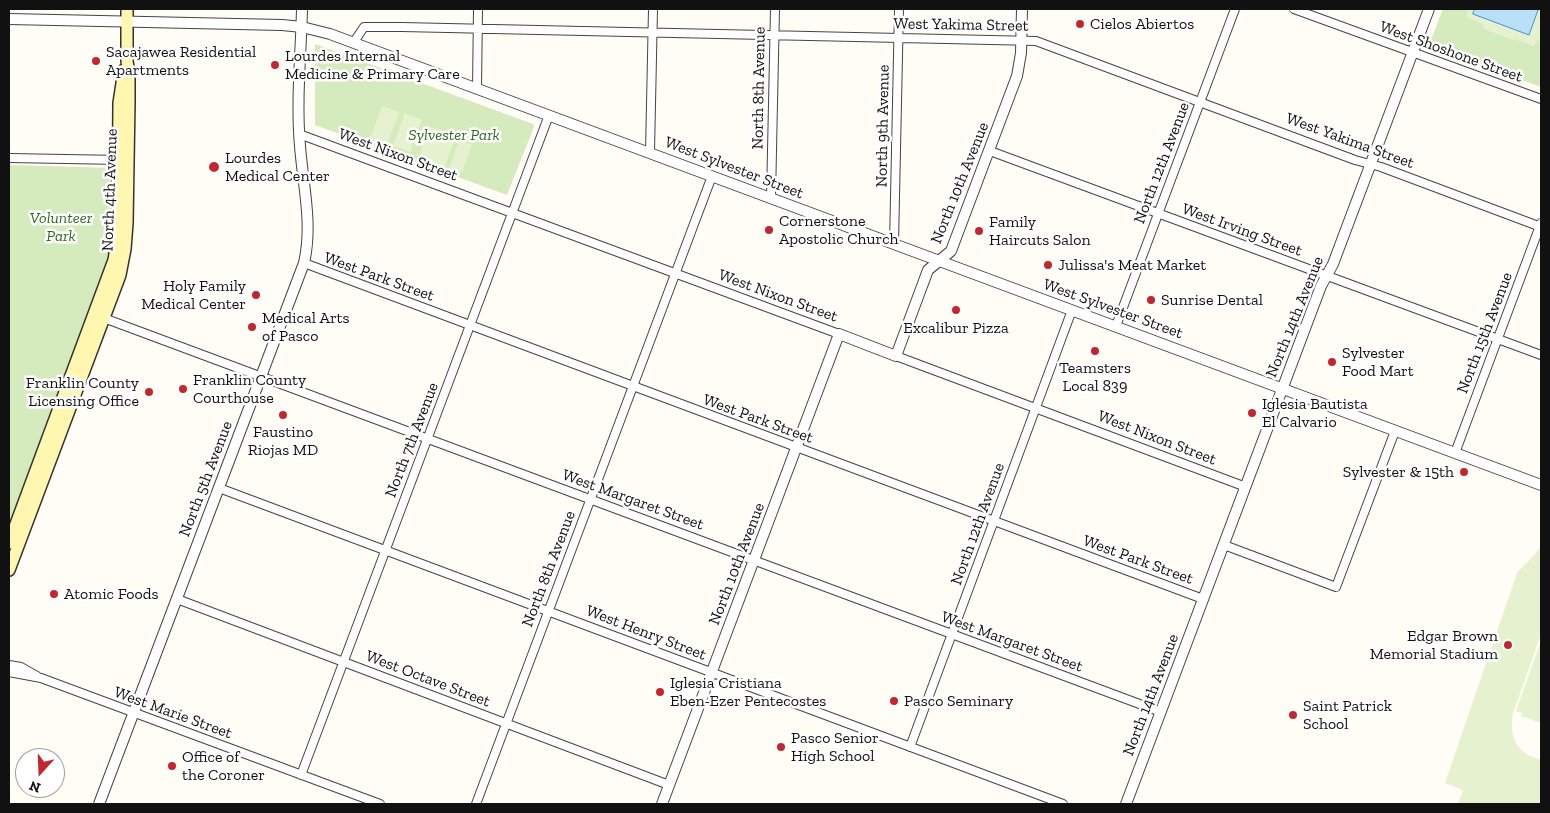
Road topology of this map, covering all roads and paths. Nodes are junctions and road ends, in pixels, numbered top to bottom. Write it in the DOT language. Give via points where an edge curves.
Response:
graph roads {
  1 [pos="127,9"];
  2 [pos="302,9"];
  3 [pos="478,9"];
  4 [pos="652,9"];
  5 [pos="774,9"];
  6 [pos="899,9"];
  7 [pos="1022,9"];
  8 [pos="1235,9"];
  9 [pos="1294,9"];
  10 [pos="1429,9"];
  11 [pos="9,19"];
  12 [pos="128,21"];
  13 [pos="302,27"];
  14 [pos="478,28"];
  15 [pos="652,32"];
  16 [pos="774,35"];
  17 [pos="898,38"];
  18 [pos="1021,40"];
  19 [pos="354,42"];
  20 [pos="1413,52"];
  21 [pos="476,88"];
  22 [pos="1541,99"];
  23 [pos="1200,101"];
  24 [pos="549,115"];
  25 [pos="299,134"];
  26 [pos="990,151"];
  27 [pos="650,152"];
  28 [pos="9,158"];
  29 [pos="124,160"];
  30 [pos="1371,164"];
  31 [pos="712,176"];
  32 [pos="771,198"];
  33 [pos="512,213"];
  34 [pos="1158,214"];
  35 [pos="1541,225"];
  36 [pos="894,244"];
  37 [pos="940,261"];
  38 [pos="304,264"];
  39 [pos="675,274"];
  40 [pos="1327,276"];
  41 [pos="1072,310"];
  42 [pos="99,317"];
  43 [pos="470,326"];
  44 [pos="1116,326"];
  45 [pos="840,334"];
  46 [pos="1498,339"];
  47 [pos="896,356"];
  48 [pos="1541,356"];
  49 [pos="261,377"];
  50 [pos="633,386"];
  51 [pos="1283,389"];
  52 [pos="1036,408"];
  53 [pos="1395,431"];
  54 [pos="427,439"];
  55 [pos="797,448"];
  56 [pos="1454,453"];
  57 [pos="1541,485"];
  58 [pos="219,488"];
  59 [pos="1246,488"];
  60 [pos="590,499"];
  61 [pos="994,521"];
  62 [pos="9,543"];
  63 [pos="1224,545"];
  64 [pos="385,550"];
  65 [pos="754,560"];
  66 [pos="9,570"];
  67 [pos="177,599"];
  68 [pos="1204,600"];
  69 [pos="548,611"];
  70 [pos="952,634"];
  71 [pos="343,662"];
  72 [pos="9,665"];
  73 [pos="9,672"];
  74 [pos="712,673"];
  75 [pos="41,678"];
  76 [pos="1161,712"];
  77 [pos="134,713"];
  78 [pos="506,724"];
  79 [pos="910,747"];
  80 [pos="301,775"];
  81 [pos="669,785"];
  82 [pos="357,800"];
  83 [pos="99,804"];
  84 [pos="380,804"];
  85 [pos="476,804"];
  86 [pos="662,804"];
  87 [pos="1063,804"];
  88 [pos="1126,804"];
  1 -- 12 [label="main road, North 4th Avenue"];
  2 -- 13 [label="street, North 5th Avenue"];
  3 -- 14 [label="street"];
  4 -- 15 [label="street"];
  5 -- 16 [label="street, North 8th Avenue"];
  6 -- 17 [label="street, North 9th Avenue"];
  7 -- 18 [label="street, North 10th Avenue"];
  8 -- 23 [label="street, North 12th Avenue"];
  9 -- 20 [label="street, West Shoshone Street"];
  10 -- 20 [label="street, North 14th Avenue"];
  11 -- 12 [label="street, West Sylvester Street"];
  12 -- 13 [label="street, West Sylvester Street"];
  12 -- 29 [label="main road, North 4th Avenue" via="127,61 119,103"];
  13 -- 19 [label="street, West Sylvester Street"];
  13 -- 25 [label="street, North 5th Avenue"];
  14 -- 15 [label="street, West Yakima Street"];
  14 -- 19 [label="street, West Yakima Street" via="364,27"];
  14 -- 21 [label="street"];
  15 -- 16 [label="street, West Yakima Street"];
  15 -- 27 [label="street"];
  16 -- 17 [label="street, West Yakima Street"];
  16 -- 32 [label="street, North 8th Avenue"];
  17 -- 18 [label="street, West Yakima Street"];
  17 -- 36 [label="street, North 9th Avenue"];
  18 -- 23 [label="street, West Yakima Street" via="1036,41"];
  18 -- 26 [label="street, North 10th Avenue" via="1016,76"];
  19 -- 21 [label="street, West Sylvester Street"];
  20 -- 22 [label="street, West Shoshone Street"];
  20 -- 30 [label="street, North 14th Avenue"];
  21 -- 24 [label="street, West Sylvester Street"];
  23 -- 30 [label="street, West Yakima Street"];
  23 -- 34 [label="street, North 12th Avenue"];
  24 -- 27 [label="street, West Sylvester Street"];
  24 -- 33 [label="street, North 7th Avenue"];
  25 -- 33 [label="street, West Nixon Street"];
  25 -- 38 [label="street, North 5th Avenue" via="308,214"];
  26 -- 34 [label="street, West Irving Street"];
  26 -- 37 [label="street, North 10th Avenue" via="951,251"];
  27 -- 31 [label="street, West Sylvester Street"];
  28 -- 29 [label="street"];
  29 -- 42 [label="main road, North 4th Avenue" via="126,249 120,275"];
  30 -- 35 [label="street, West Yakima Street"];
  30 -- 40 [label="street, North 14th Avenue"];
  31 -- 32 [label="street, West Sylvester Street"];
  31 -- 39 [label="street, North 8th Avenue"];
  32 -- 36 [label="street, West Sylvester Street"];
  33 -- 39 [label="street, West Nixon Street"];
  33 -- 43 [label="street, North 7th Avenue"];
  34 -- 40 [label="street, West Irving Street"];
  34 -- 44 [label="street, North 12th Avenue"];
  35 -- 46 [label="street, North 15th Avenue"];
  36 -- 37 [label="street, West Sylvester Street"];
  37 -- 41 [label="street, West Sylvester Street"];
  37 -- 47 [label="street, North 10th Avenue" via="928,270"];
  38 -- 43 [label="street, West Park Street"];
  38 -- 49 [label="street, North 5th Avenue"];
  39 -- 45 [label="street, West Nixon Street"];
  39 -- 50 [label="street, North 8th Avenue"];
  40 -- 46 [label="street, West Irving Street"];
  40 -- 51 [label="street, North 14th Avenue"];
  41 -- 44 [label="street, West Sylvester Street"];
  41 -- 52 [label="street, North 12th Avenue"];
  42 -- 49 [label="street, West Margaret Street"];
  42 -- 62 [label="main road, North 4th Avenue"];
  42 -- 66 [label="main road, North 4th Avenue"];
  43 -- 50 [label="street, West Park Street"];
  43 -- 54 [label="street, North 7th Avenue"];
  44 -- 51 [label="street, West Sylvester Street"];
  45 -- 47 [label="street, West Nixon Street"];
  45 -- 55 [label="street, North 10th Avenue"];
  46 -- 48 [label="street, West Irving Street"];
  46 -- 56 [label="street, North 15th Avenue"];
  47 -- 52 [label="street, West Nixon Street"];
  49 -- 54 [label="street, West Margaret Street"];
  49 -- 58 [label="street, North 5th Avenue"];
  50 -- 55 [label="street, West Park Street"];
  50 -- 60 [label="street, North 8th Avenue"];
  51 -- 53 [label="street, West Sylvester Street"];
  51 -- 59 [label="street, North 14th Avenue"];
  52 -- 59 [label="street, West Nixon Street"];
  52 -- 61 [label="street, North 12th Avenue"];
  53 -- 56 [label="street, West Sylvester Street"];
  53 -- 63 [label="street" via="1336,586"];
  54 -- 60 [label="street, West Margaret Street"];
  54 -- 64 [label="street, North 7th Avenue"];
  55 -- 61 [label="street, West Park Street"];
  55 -- 65 [label="street, North 10th Avenue"];
  56 -- 57 [label="street, West Sylvester Street"];
  58 -- 64 [label="street, West Henry Street"];
  58 -- 67 [label="street, North 5th Avenue"];
  59 -- 63 [label="street, North 14th Avenue"];
  60 -- 65 [label="street, West Margaret Street"];
  60 -- 69 [label="street, North 8th Avenue"];
  61 -- 68 [label="street, West Park Street"];
  61 -- 70 [label="street, North 12th Avenue"];
  63 -- 68 [label="street, North 14th Avenue"];
  64 -- 69 [label="street, West Henry Street"];
  64 -- 71 [label="street, North 7th Avenue"];
  65 -- 70 [label="street, West Margaret Street"];
  65 -- 74 [label="street, North 10th Avenue"];
  67 -- 71 [label="street, West Octave Street"];
  67 -- 77 [label="street, North 5th Avenue"];
  68 -- 76 [label="street, North 14th Avenue"];
  69 -- 74 [label="street, West Henry Street"];
  69 -- 78 [label="street, North 8th Avenue"];
  70 -- 76 [label="street, West Margaret Street"];
  70 -- 79 [label="street, North 12th Avenue"];
  71 -- 78 [label="street, West Octave Street"];
  71 -- 80 [label="street, North 7th Avenue"];
  72 -- 75 [label="street, West Marie Street" via="26,669"];
  73 -- 75 [label="street, West Marie Street"];
  74 -- 79 [label="street, West Henry Street"];
  74 -- 81 [label="street, North 10th Avenue"];
  75 -- 77 [label="street, West Marie Street"];
  76 -- 88 [label="street, North 14th Avenue"];
  77 -- 80 [label="street, West Marie Street"];
  77 -- 83 [label="street, North 5th Avenue"];
  78 -- 81 [label="street, West Octave Street"];
  78 -- 85 [label="street, North 8th Avenue"];
  79 -- 87 [label="street, West Henry Street"];
  80 -- 82 [label="street, West Marie Street"];
  81 -- 86 [label="street, North 10th Avenue"];
  82 -- 84 [label="street, West Marie Street"];
}
